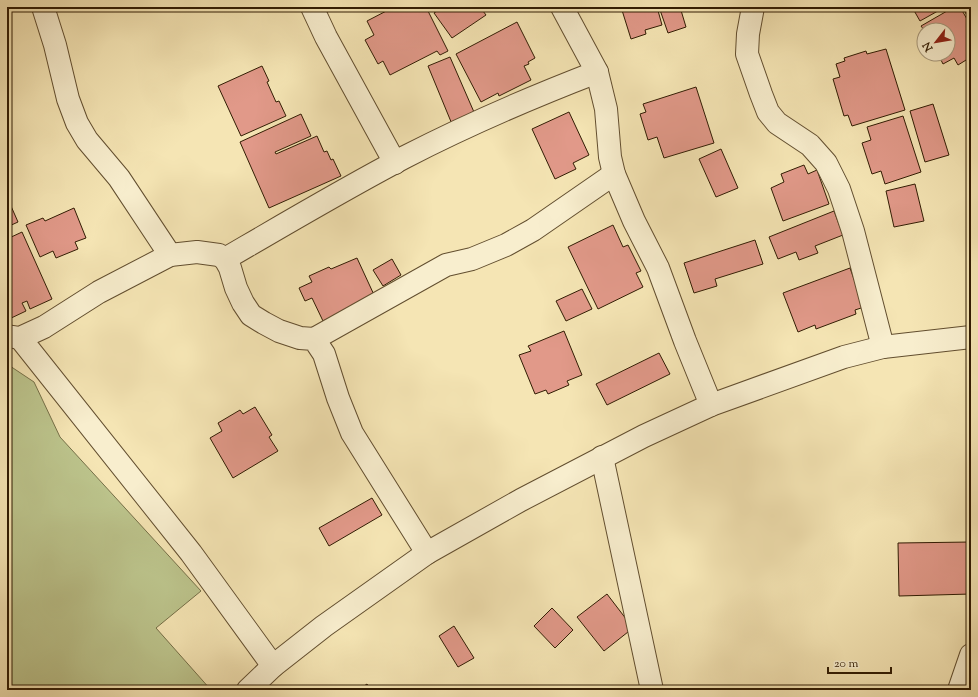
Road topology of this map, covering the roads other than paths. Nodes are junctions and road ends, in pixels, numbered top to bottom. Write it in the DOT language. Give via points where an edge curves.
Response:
graph roads {
  1 [pos="43,7"];
  2 [pos="312,7"];
  3 [pos="562,7"];
  4 [pos="753,7"];
  5 [pos="597,72"];
  6 [pos="395,163"];
  7 [pos="614,174"];
  8 [pos="170,255"];
  9 [pos="225,259"];
  10 [pos="14,337"];
  11 [pos="971,337"];
  12 [pos="314,339"];
  13 [pos="883,347"];
  14 [pos="711,404"];
  15 [pos="602,457"];
  16 [pos="427,554"];
  17 [pos="971,655"];
  18 [pos="273,666"];
  19 [pos="248,690"];
  20 [pos="652,690"];
  21 [pos="958,690"];
  1 -- 8 [label="street" via="77,123 86,140 119,178"];
  2 -- 6 [label="street"];
  3 -- 5 [label="street"];
  4 -- 13 [label="street" via="747,54 761,94 768,112 777,123 810,145 826,163 839,189 853,231"];
  5 -- 6 [label="street" via="517,104"];
  5 -- 7 [label="street" via="606,109"];
  6 -- 9 [label="street"];
  7 -- 12 [label="street" via="533,230 506,245 446,266"];
  7 -- 14 [label="street" via="658,268"];
  8 -- 9 [label="street" via="198,252 219,255"];
  8 -- 10 [label="street" via="99,292 44,327"];
  9 -- 12 [label="street" via="243,303 251,314 279,331 300,338"];
  10 -- 18 [label="street" via="191,553"];
  11 -- 13 [label="street"];
  12 -- 16 [label="street" via="324,354 352,433"];
  13 -- 14 [label="street" via="844,357"];
  14 -- 15 [label="street"];
  15 -- 16 [label="street"];
  15 -- 20 [label="street"];
  16 -- 18 [label="street" via="324,626"];
  17 -- 21 [label="street"];
  18 -- 19 [label="street"];
}
